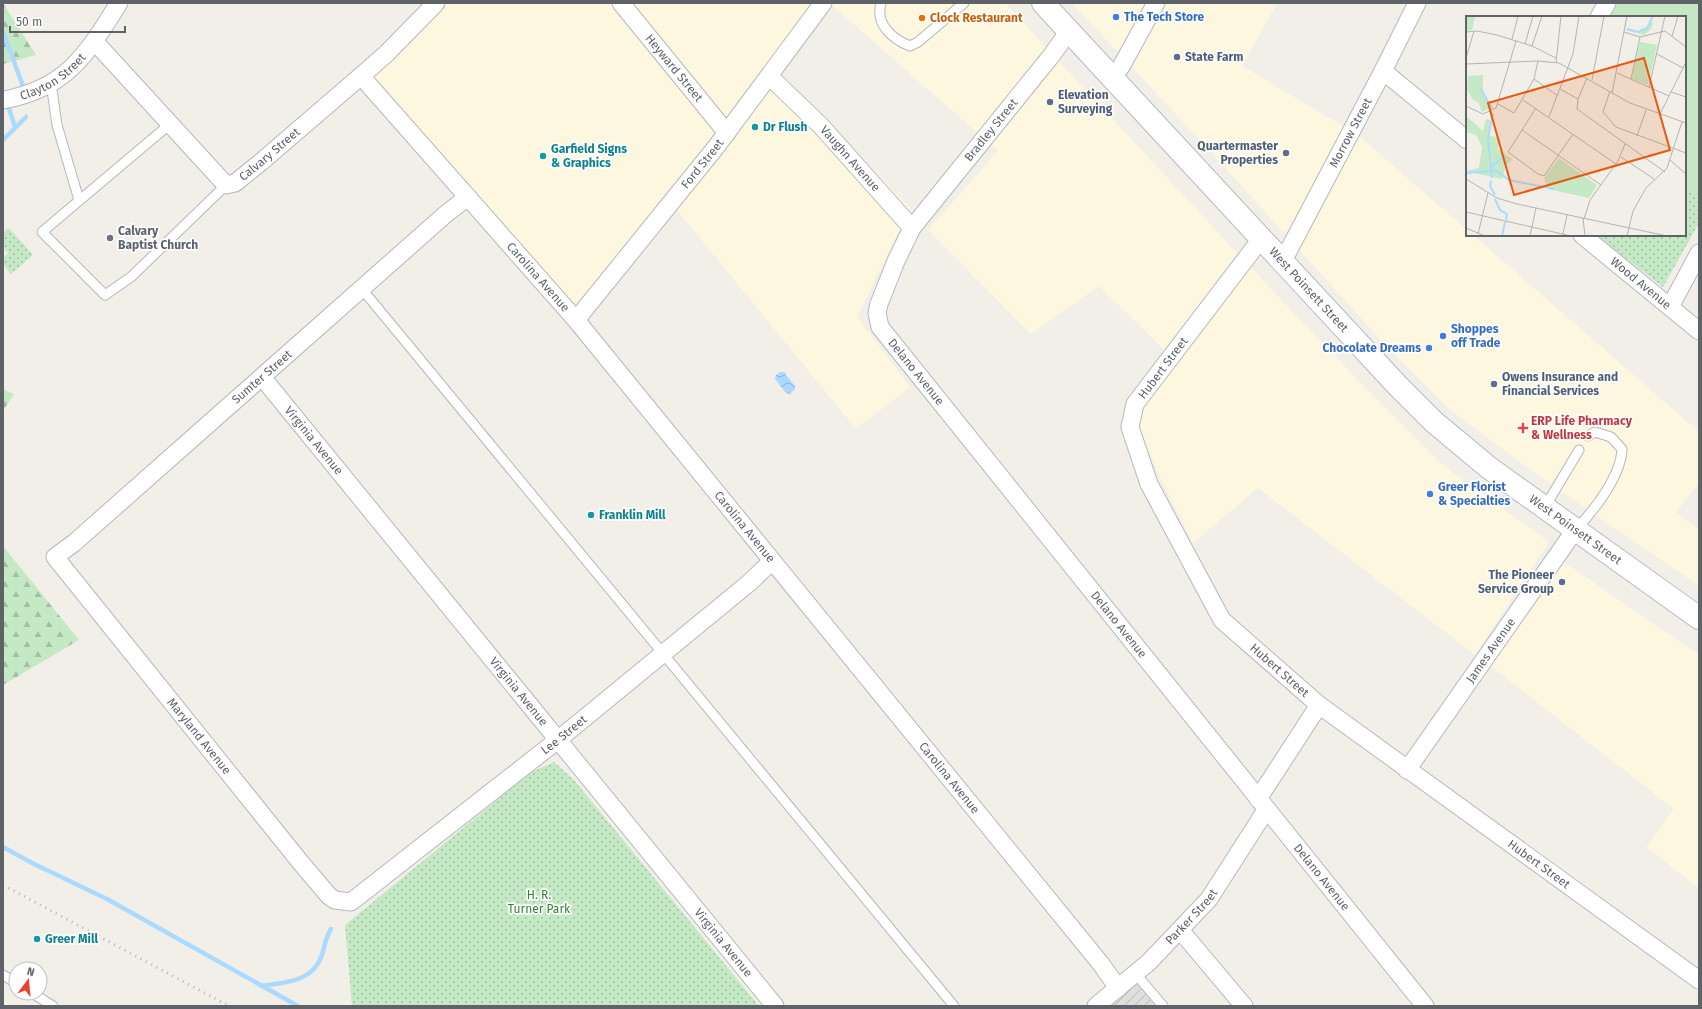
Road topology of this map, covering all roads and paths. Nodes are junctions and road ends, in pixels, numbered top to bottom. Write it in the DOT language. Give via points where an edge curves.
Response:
graph roads {
  1 [pos="119,3"];
  2 [pos="436,3"];
  3 [pos="621,3"];
  4 [pos="822,3"];
  5 [pos="881,3"];
  6 [pos="964,3"];
  7 [pos="1043,3"];
  8 [pos="1156,3"];
  9 [pos="1416,3"];
  10 [pos="1607,3"];
  11 [pos="1600,16"];
  12 [pos="1069,31"];
  13 [pos="95,42"];
  14 [pos="1383,71"];
  15 [pos="361,76"];
  16 [pos="769,76"];
  17 [pos="1113,78"];
  18 [pos="51,83"];
  19 [pos="3,100"];
  20 [pos="170,124"];
  21 [pos="727,133"];
  22 [pos="1466,139"];
  23 [pos="226,185"];
  24 [pos="468,197"];
  25 [pos="80,200"];
  26 [pos="912,228"];
  27 [pos="1583,236"];
  28 [pos="1261,239"];
  29 [pos="1699,253"];
  30 [pos="1283,261"];
  31 [pos="362,289"];
  32 [pos="1670,307"];
  33 [pos="576,320"];
  34 [pos="1699,331"];
  35 [pos="262,377"];
  36 [pos="1588,436"];
  37 [pos="1579,450"];
  38 [pos="1544,508"];
  39 [pos="1575,530"];
  40 [pos="55,557"];
  41 [pos="772,561"];
  42 [pos="1699,618"];
  43 [pos="663,654"];
  44 [pos="1319,705"];
  45 [pos="559,739"];
  46 [pos="1407,770"];
  47 [pos="1262,805"];
  48 [pos="351,902"];
  49 [pos="1180,930"];
  50 [pos="1135,974"];
  51 [pos="1699,980"];
  52 [pos="1118,988"];
  53 [pos="775,1006"];
  54 [pos="954,1006"];
  55 [pos="1096,1006"];
  56 [pos="1163,1006"];
  57 [pos="1244,1006"];
  58 [pos="1425,1006"];
  1 -- 13 [label="street, Clayton Street"];
  2 -- 15 [label="street, Calvary Street"];
  3 -- 21 [label="street, Heyward Street"];
  4 -- 16 [label="street, Ford Street"];
  5 -- 6 [label="lane" via="879,11 887,32 910,46"];
  7 -- 12 [label="main road, West Poinsett Street"];
  8 -- 17 [label="street"];
  9 -- 14 [label="street, Morrow Street"];
  10 -- 11 [label="street"];
  12 -- 17 [label="main road, West Poinsett Street"];
  12 -- 26 [label="street, Bradley Street"];
  13 -- 18 [label="street, Clayton Street" via="72,69"];
  13 -- 20 [label="street, Calvary Street"];
  14 -- 22 [label="street"];
  14 -- 30 [label="street, Morrow Street"];
  15 -- 23 [label="street, Calvary Street" via="235,183"];
  15 -- 24 [label="street, Carolina Avenue"];
  16 -- 21 [label="street, Ford Street"];
  16 -- 26 [label="street, Vaughn Avenue" via="821,126"];
  17 -- 28 [label="main road, West Poinsett Street"];
  18 -- 19 [label="street, Clayton Street" via="25,95"];
  18 -- 25 [label="lane" via="57,125"];
  20 -- 23 [label="street, Calvary Street"];
  20 -- 25 [label="lane"];
  21 -- 33 [label="street, Ford Street"];
  23 -- 25 [label="lane" via="131,277 105,295 42,232"];
  24 -- 31 [label="street, Sumter Street"];
  24 -- 33 [label="street, Carolina Avenue"];
  26 -- 47 [label="street, Delano Avenue" via="879,304 877,313 880,327"];
  27 -- 32 [label="street, Wood Avenue"];
  28 -- 30 [label="main road, West Poinsett Street"];
  28 -- 44 [label="street, Hubert Street" via="1135,404 1130,427 1149,484 1222,620"];
  29 -- 32 [label="street"];
  30 -- 38 [label="main road, West Poinsett Street" via="1434,422 1488,467"];
  31 -- 35 [label="street, Sumter Street"];
  31 -- 43 [label="lane"];
  32 -- 34 [label="street, Wood Avenue"];
  33 -- 41 [label="street, Carolina Avenue"];
  35 -- 40 [label="street, Sumter Street"];
  35 -- 45 [label="street, Virginia Avenue"];
  36 -- 39 [label="lane" via="1595,432 1611,437 1622,449 1622,458 1608,487 1587,519"];
  37 -- 38 [label="lane"];
  38 -- 39 [label="main road, West Poinsett Street"];
  39 -- 42 [label="main road, West Poinsett Street"];
  39 -- 46 [label="street, James Avenue"];
  40 -- 48 [label="street, Maryland Avenue" via="329,896 335,900"];
  41 -- 43 [label="street, Lee Street"];
  41 -- 52 [label="street, Carolina Avenue"];
  43 -- 45 [label="street, Lee Street"];
  43 -- 54 [label="lane"];
  44 -- 46 [label="street, Hubert Street"];
  44 -- 47 [label="street, Parker Street"];
  45 -- 48 [label="street, Lee Street"];
  45 -- 53 [label="street, Virginia Avenue"];
  46 -- 51 [label="street, Hubert Street"];
  47 -- 49 [label="street, Parker Street" via="1209,899"];
  47 -- 58 [label="street, Delano Avenue"];
  49 -- 50 [label="street, Parker Street"];
  49 -- 57 [label="street"];
  50 -- 52 [label="street, Parker Street"];
  50 -- 56 [label="lane"];
  52 -- 55 [label="street, Parker Street"];
}
